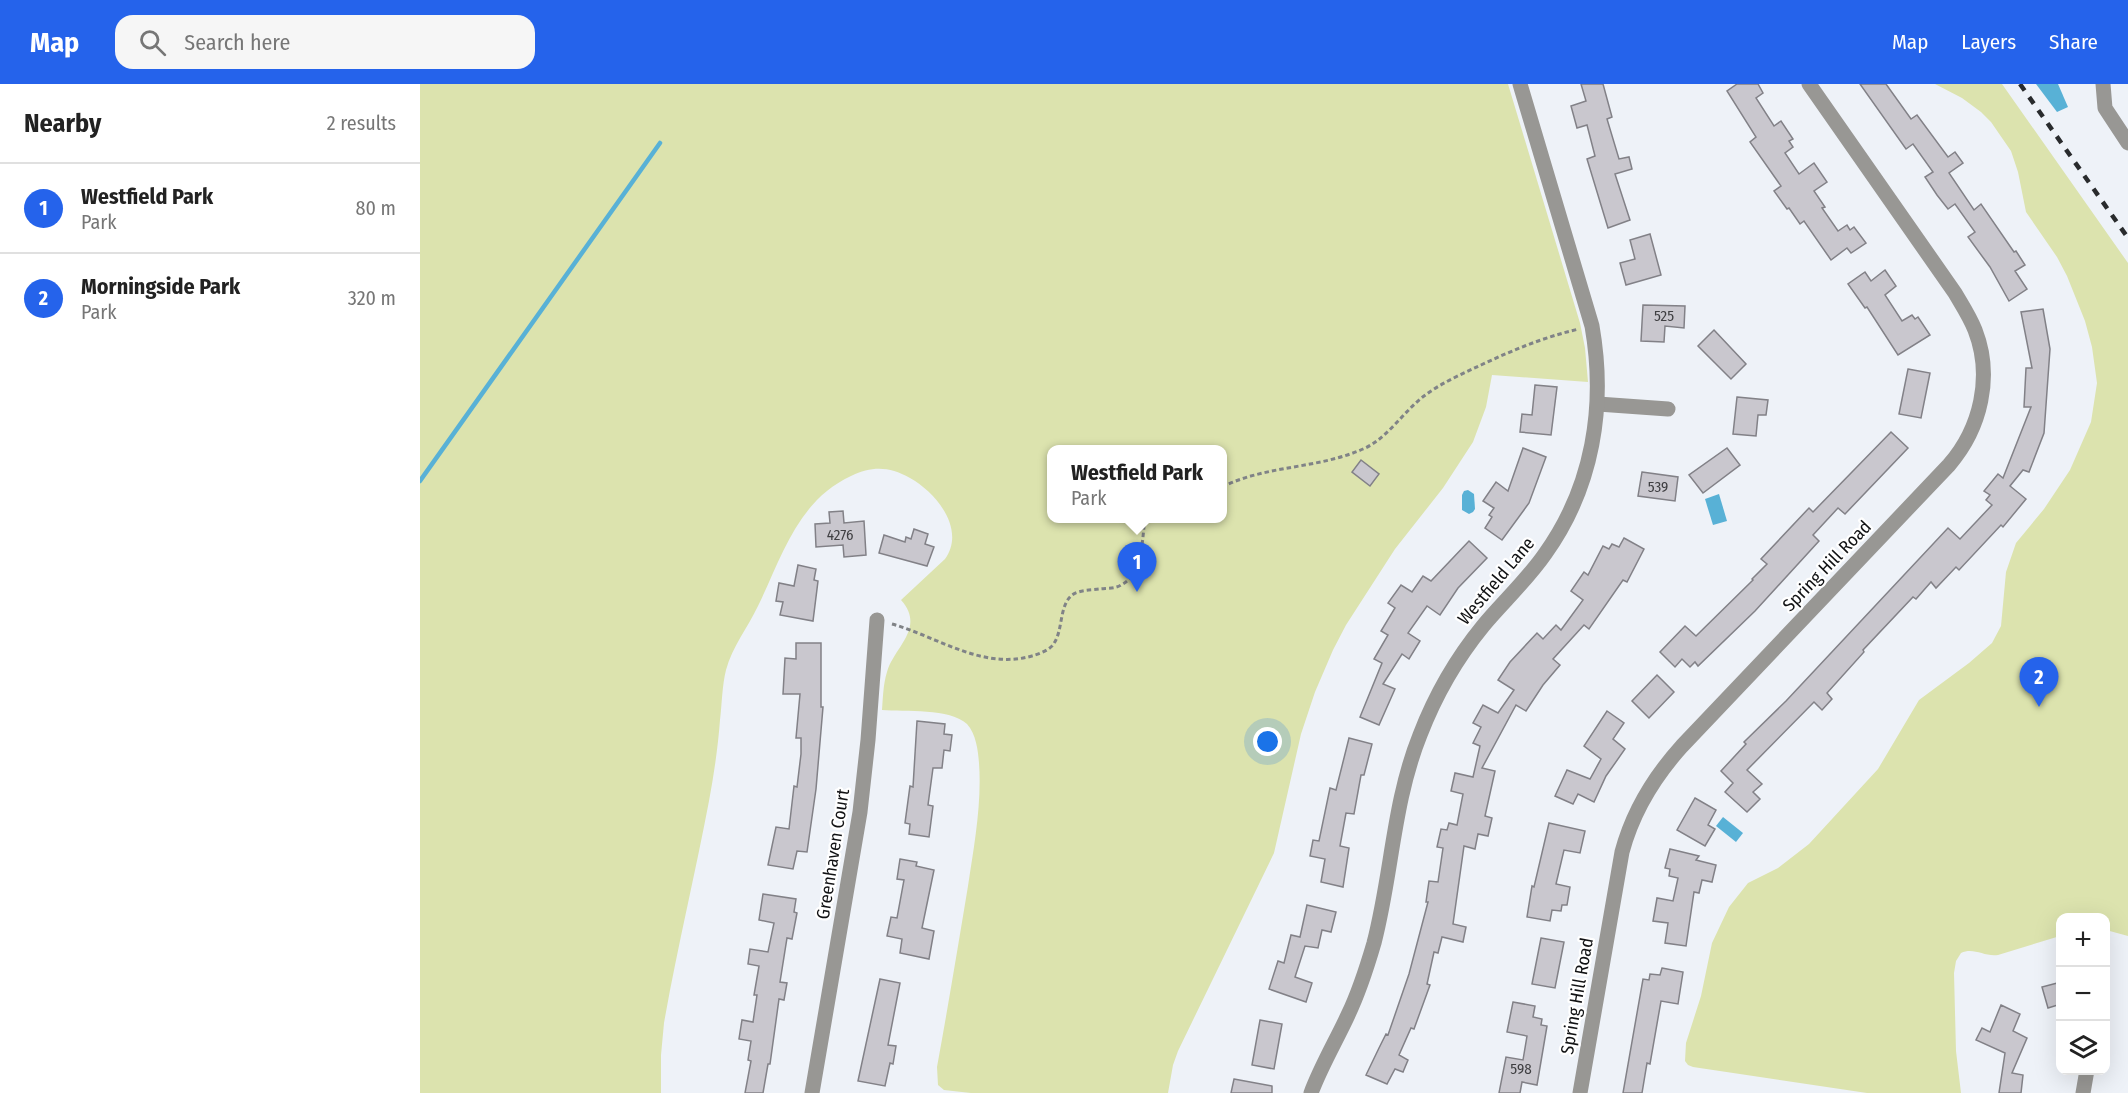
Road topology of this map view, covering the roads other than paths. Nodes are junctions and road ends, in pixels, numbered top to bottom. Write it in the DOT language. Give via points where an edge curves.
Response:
graph roads {
  1 [pos="1520,84"];
  2 [pos="1809,84"];
  3 [pos="2103,84"];
  4 [pos="2128,143"];
  5 [pos="1598,404"];
  6 [pos="1668,409"];
  7 [pos="877,620"];
  8 [pos="2086,1075"];
  9 [pos="812,1093"];
  10 [pos="1311,1093"];
  11 [pos="1580,1093"];
  12 [pos="2083,1093"];
  1 -- 5 [label="street, Westfield Lane" via="1592,326"];
  2 -- 11 [label="street, Spring Hill Road" via="1968,314 1981,355 1983,385 1979,409 1966,440 1937,478 1682,746 1647,791 1622,852"];
  3 -- 4 [label="street" via="2104,108"];
  5 -- 6 [label="street"];
  5 -- 10 [label="street, Westfield Lane" via="1590,460 1565,522 1538,564 1464,651 1420,735 1402,793 1380,918 1368,962 1353,1004"];
  7 -- 9 [label="street, Greenhaven Court" via="862,803"];
  8 -- 12 [label="street"];
}
